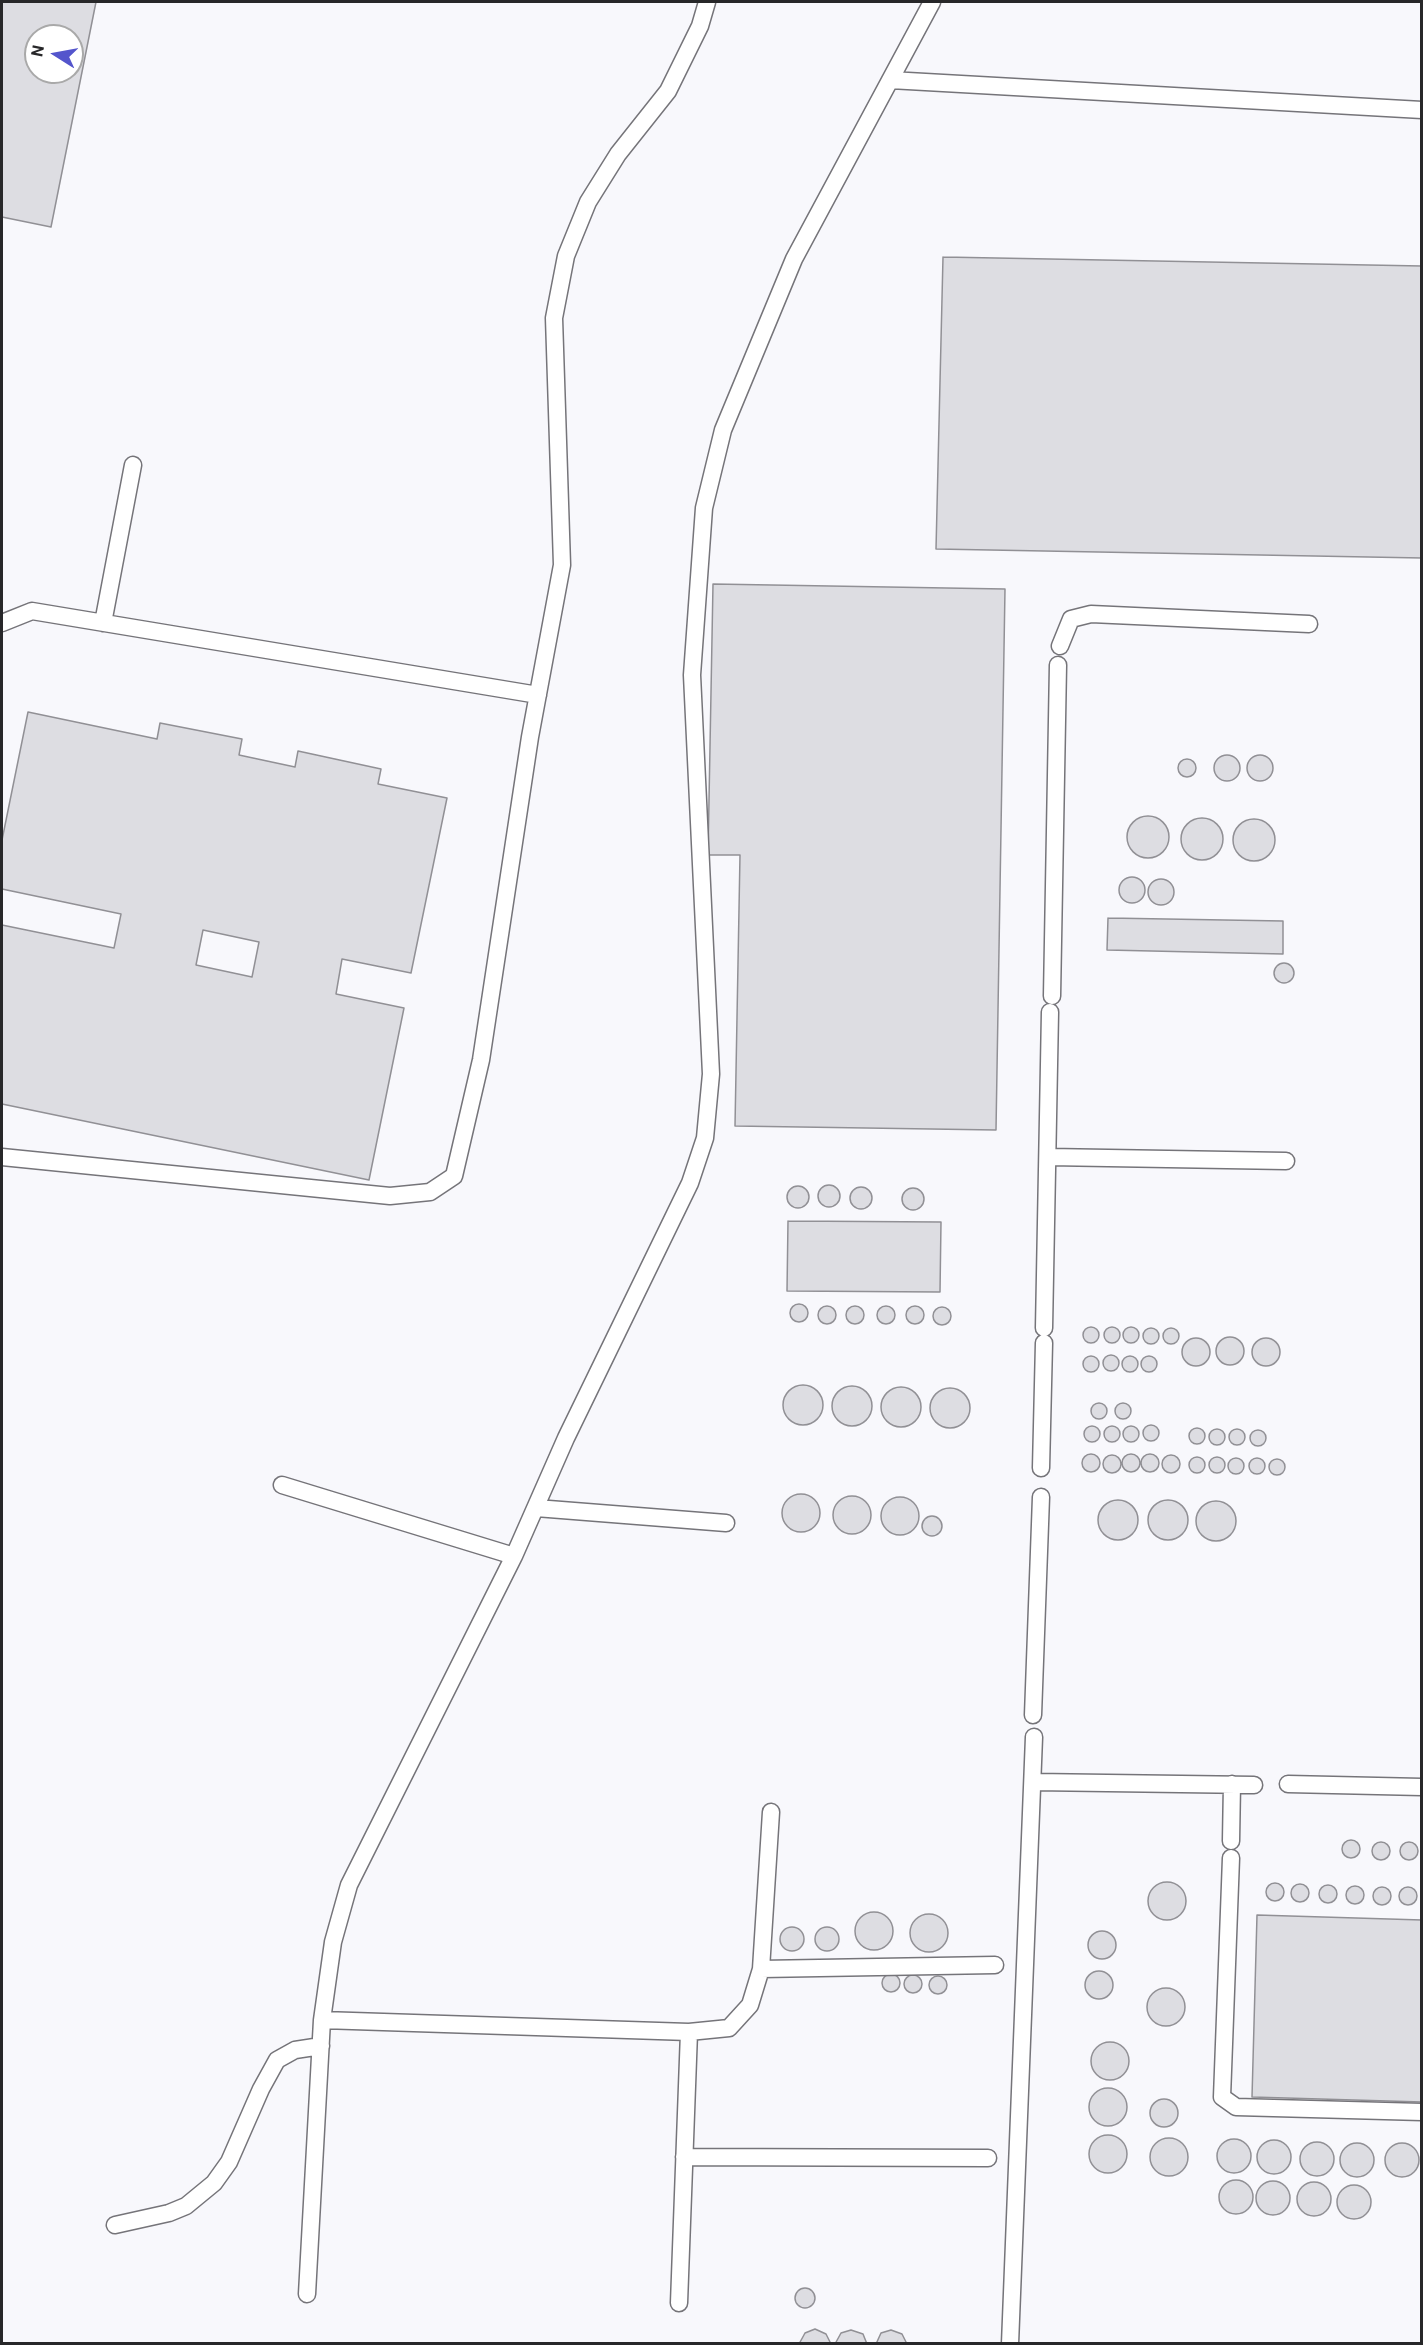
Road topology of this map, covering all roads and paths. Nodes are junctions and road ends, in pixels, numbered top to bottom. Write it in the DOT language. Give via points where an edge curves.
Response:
graph roads {
  1 [pos="706,2"];
  2 [pos="932,2"];
  3 [pos="890,80"];
  4 [pos="1422,110"];
  5 [pos="132,465"];
  6 [pos="2,623"];
  7 [pos="103,623"];
  8 [pos="1310,624"];
  9 [pos="1060,646"];
  10 [pos="1058,665"];
  11 [pos="538,695"];
  12 [pos="2,1157"];
  13 [pos="1049,1157"];
  14 [pos="1286,1161"];
  15 [pos="1041,1468"];
  16 [pos="282,1485"];
  17 [pos="1041,1497"];
  18 [pos="536,1508"];
  19 [pos="726,1523"];
  20 [pos="514,1556"];
  21 [pos="1033,1715"];
  22 [pos="1034,1737"];
  23 [pos="1034,1782"];
  24 [pos="1232,1784"];
  25 [pos="1288,1784"];
  26 [pos="1254,1785"];
  27 [pos="1422,1787"];
  28 [pos="771,1812"];
  29 [pos="1232,1841"];
  30 [pos="1231,1858"];
  31 [pos="995,1965"];
  32 [pos="761,1969"];
  33 [pos="322,2020"];
  34 [pos="689,2032"];
  35 [pos="321,2046"];
  36 [pos="1422,2112"];
  37 [pos="684,2157"];
  38 [pos="988,2158"];
  39 [pos="115,2225"];
  40 [pos="307,2294"];
  41 [pos="679,2303"];
  42 [pos="1010,2343"];
  1 -- 11 [label="lane" via="700,26 669,91 618,154 588,202 566,256 554,318 562,565"];
  2 -- 3 [label="lane"];
  3 -- 4 [label="lane"];
  3 -- 18 [label="lane" via="794,259 723,430 704,508 692,675 711,1074 705,1138 690,1184"];
  5 -- 7 [label="lane"];
  6 -- 7 [label="lane" via="32,611"];
  7 -- 11 [label="lane"];
  8 -- 9 [label="lane" via="1091,614 1071,619"];
  10 -- 13 [label="lane"];
  11 -- 12 [label="lane" via="482,1060 454,1176 430,1192 390,1196"];
  13 -- 14 [label="lane"];
  13 -- 15 [label="lane"];
  16 -- 20 [label="lane"];
  17 -- 21 [label="lane"];
  18 -- 19 [label="lane"];
  18 -- 20 [label="lane"];
  20 -- 33 [label="lane" via="350,1885 333,1942"];
  22 -- 23 [label="lane"];
  23 -- 24 [label="lane"];
  23 -- 42 [label="lane"];
  24 -- 26 [label="lane"];
  24 -- 29 [label="lane"];
  25 -- 27 [label="lane"];
  28 -- 32 [label="lane"];
  30 -- 36 [label="lane" via="1222,2097 1236,2107"];
  31 -- 32 [label="lane"];
  32 -- 34 [label="lane" via="750,2005 729,2028"];
  33 -- 34 [label="lane"];
  33 -- 35 [label="lane"];
  34 -- 37 [label="lane"];
  35 -- 39 [label="lane" via="295,2050 277,2060 229,2162 214,2183 186,2206"];
  35 -- 40 [label="lane"];
  37 -- 38 [label="lane"];
  37 -- 41 [label="lane"];
}
